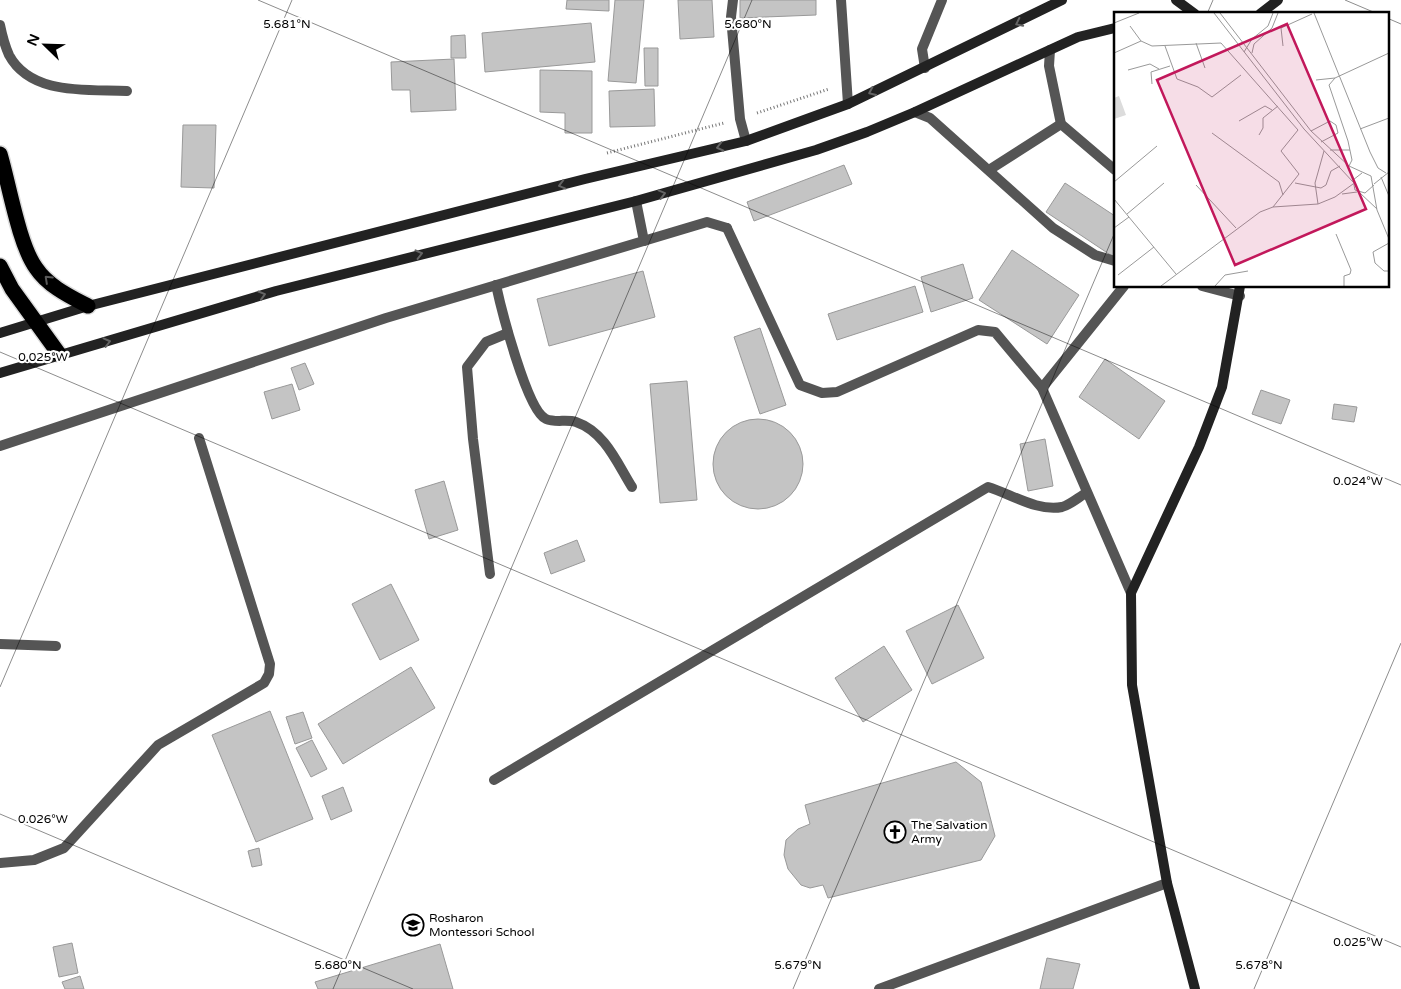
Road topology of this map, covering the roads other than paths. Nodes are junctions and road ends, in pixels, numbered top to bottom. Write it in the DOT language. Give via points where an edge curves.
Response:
graph roads {
  1 [pos="733,0"];
  2 [pos="841,0"];
  3 [pos="942,0"];
  4 [pos="1062,0"];
  5 [pos="1176,0"];
  6 [pos="1278,0"];
  7 [pos="1191,12"];
  8 [pos="1263,12"];
  9 [pos="0,25"];
  10 [pos="1114,28"];
  11 [pos="1050,50"];
  12 [pos="925,68"];
  13 [pos="127,91"];
  14 [pos="848,104"];
  15 [pos="915,112"];
  16 [pos="1061,124"];
  17 [pos="746,141"];
  18 [pos="0,154"];
  19 [pos="1114,169"];
  20 [pos="989,170"];
  21 [pos="636,202"];
  22 [pos="644,241"];
  23 [pos="1114,262"];
  24 [pos="0,271"];
  25 [pos="496,285"];
  26 [pos="1122,288"];
  27 [pos="1217,288"];
  28 [pos="1240,291"];
  29 [pos="88,306"];
  30 [pos="37,323"];
  31 [pos="0,333"];
  32 [pos="508,333"];
  33 [pos="60,354"];
  34 [pos="0,373"];
  35 [pos="1042,388"];
  36 [pos="199,438"];
  37 [pos="0,446"];
  38 [pos="632,487"];
  39 [pos="1086,493"];
  40 [pos="490,574"];
  41 [pos="1131,593"];
  42 [pos="0,644"];
  43 [pos="56,646"];
  44 [pos="494,780"];
  45 [pos="0,862"];
  46 [pos="1167,883"];
  47 [pos="879,989"];
  48 [pos="1195,989"];
  1 -- 17 [label="street" via="731,17 740,119"];
  2 -- 14 [label="street"];
  3 -- 12 [label="street" via="922,49"];
  4 -- 12 [label="main road, one-way"];
  5 -- 7 [label="main road"];
  6 -- 8 [label="main road"];
  9 -- 13 [label="street" via="9,55 19,68 38,81 57,88"];
  10 -- 11 [label="main road" via="1078,37"];
  11 -- 15 [label="main road"];
  11 -- 16 [label="street" via="1049,66"];
  12 -- 14 [label="main road, one-way"];
  14 -- 17 [label="main road"];
  15 -- 20 [label="street" via="930,118"];
  21 -- 15 [label="main road, one-way" via="816,150"];
  16 -- 19 [label="street"];
  16 -- 20 [label="street"];
  17 -- 29 [label="main road, one-way"];
  29 -- 18 [label="highway, one-way" via="51,283 35,268 24,243"];
  20 -- 23 [label="street" via="1053,228 1095,255"];
  21 -- 22 [label="street"];
  33 -- 21 [label="main road, one-way" via="276,291"];
  22 -- 25 [label="street"];
  22 -- 35 [label="street" via="707,222 727,228 800,385 822,393 838,392 978,330 995,332"];
  24 -- 30 [label="highway"];
  25 -- 32 [label="street"];
  25 -- 37 [label="street" via="386,318"];
  26 -- 35 [label="street"];
  27 -- 28 [label="street"];
  28 -- 41 [label="main road" via="1222,387 1199,447"];
  29 -- 30 [label="main road"];
  30 -- 31 [label="main road"];
  30 -- 33 [label="highway"];
  32 -- 38 [label="street" via="534,408 545,419 576,422 601,437"];
  32 -- 40 [label="street" via="486,342 467,367"];
  33 -- 34 [label="main road"];
  35 -- 39 [label="street"];
  36 -- 45 [label="street" via="270,664 269,674 264,683 158,745 64,848 34,860"];
  39 -- 41 [label="street"];
  39 -- 44 [label="street" via="1063,507 1036,506 988,487"];
  41 -- 46 [label="main road" via="1132,685"];
  42 -- 43 [label="street"];
  46 -- 47 [label="street"];
  46 -- 48 [label="main road"];
}
